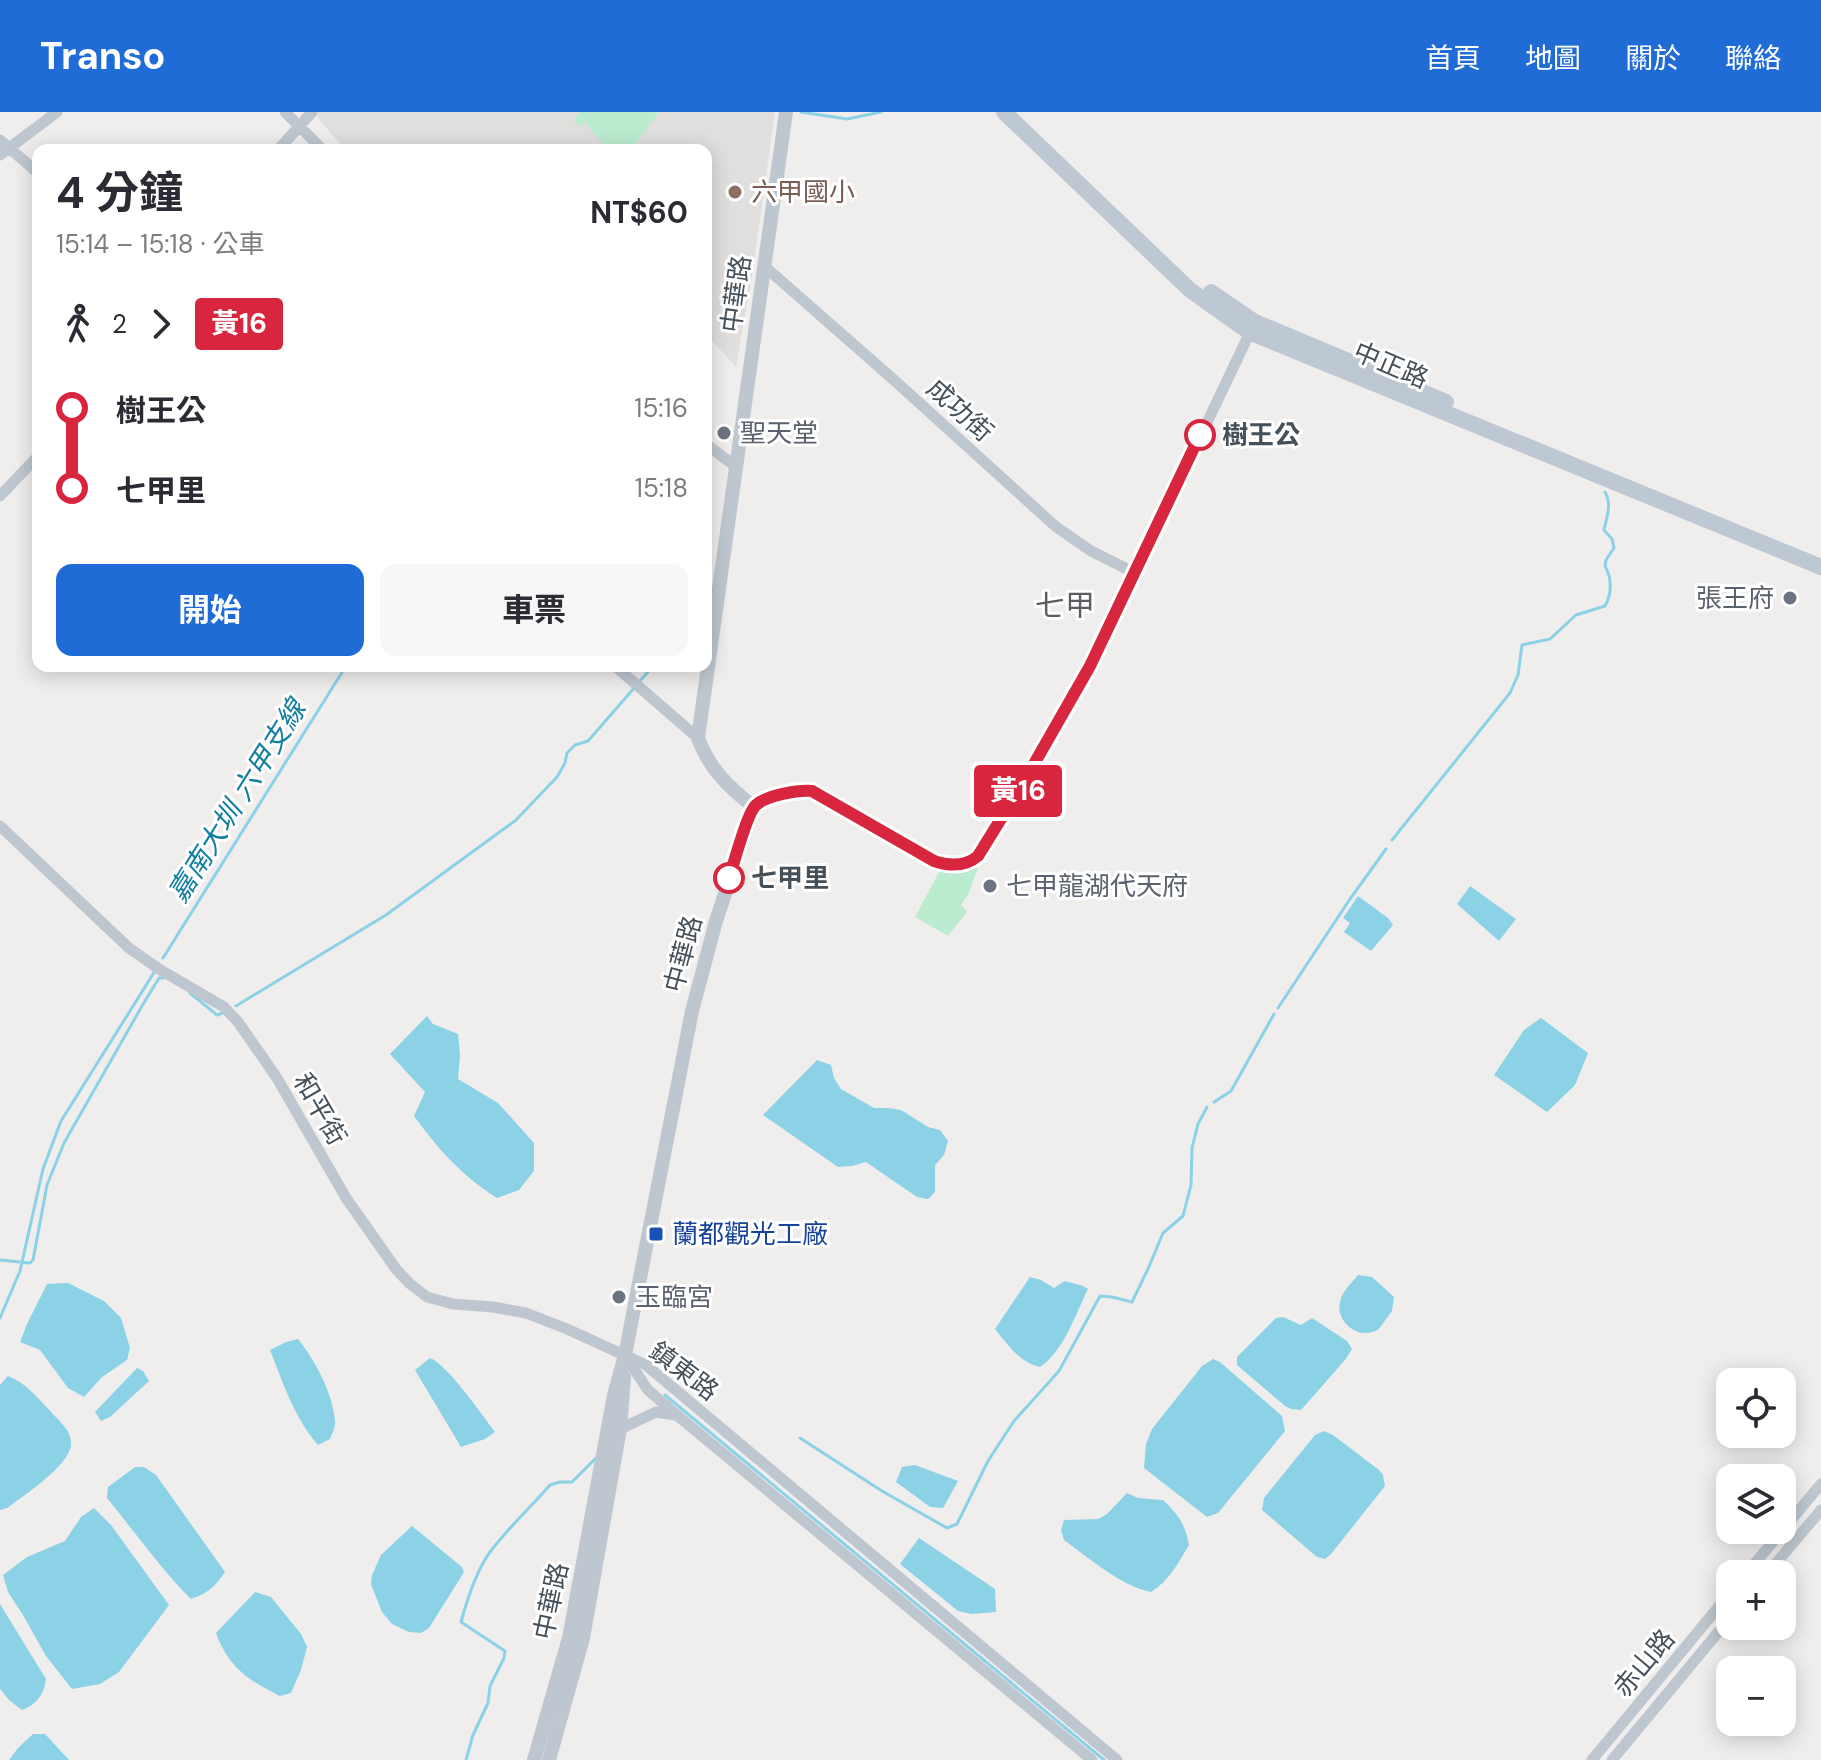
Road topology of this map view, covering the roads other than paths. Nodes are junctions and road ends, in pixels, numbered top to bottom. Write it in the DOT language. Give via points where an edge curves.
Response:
graph roads {
  1 [pos="57,112"];
  2 [pos="285,112"];
  3 [pos="312,112"];
  4 [pos="786,112"];
  5 [pos="1004,112"];
  6 [pos="1017,112"];
  7 [pos="299,126"];
  8 [pos="283,144"];
  9 [pos="317,144"];
  10 [pos="3,148"];
  11 [pos="32,169"];
  12 [pos="764,266"];
  13 [pos="1252,327"];
  14 [pos="712,449"];
  15 [pos="32,462"];
  16 [pos="735,466"];
  17 [pos="0,496"];
  18 [pos="1821,557"];
  19 [pos="1821,567"];
  20 [pos="1135,573"];
  21 [pos="712,635"];
  22 [pos="622,672"];
  23 [pos="707,672"];
  24 [pos="698,738"];
  25 [pos="754,807"];
  26 [pos="0,826"];
  27 [pos="625,1355"];
  28 [pos="678,1416"];
  29 [pos="620,1429"];
  30 [pos="1821,1484"];
  31 [pos="1821,1510"];
  32 [pos="1758,1560"];
  33 [pos="1779,1560"];
  34 [pos="1716,1610"];
  35 [pos="1716,1635"];
  36 [pos="534,1760"];
  37 [pos="549,1760"];
  38 [pos="1092,1760"];
  39 [pos="1117,1760"];
  40 [pos="1592,1760"];
  41 [pos="1612,1760"];
  1 -- 10 [label="street"];
  2 -- 7 [label="street"];
  3 -- 7 [label="street"];
  4 -- 12 [label="street, 中華路"];
  5 -- 13 [label="main road, 中正路" via="1190,290"];
  6 -- 13 [label="main road, 中正路"];
  7 -- 8 [label="street"];
  7 -- 9 [label="street"];
  10 -- 11 [label="street"];
  12 -- 16 [label="street, 中華路"];
  12 -- 20 [label="street, 成功街" via="1055,526"];
  13 -- 18 [label="main road, 中正路"];
  13 -- 19 [label="main road, 中正路"];
  13 -- 20 [label="street"];
  14 -- 16 [label="street"];
  15 -- 17 [label="street"];
  16 -- 21 [label="street, 中華路"];
  20 -- 25 [label="street" via="1083,680 970,863 934,861 812,791"];
  22 -- 24 [label="street"];
  23 -- 24 [label="street, 中華路"];
  24 -- 25 [label="street" via="713,768"];
  25 -- 27 [label="street, 中華路" via="692,1011"];
  26 -- 27 [label="street, 和平街" via="129,948 224,1007 238,1022 346,1198 409,1283 427,1297 453,1304 526,1313"];
  27 -- 28 [label="street, 鎮東路" via="648,1390"];
  27 -- 29 [label="street, 中華路"];
  27 -- 36 [label="street, 中華路" via="569,1638"];
  27 -- 39 [label="street, 鎮東路" via="670,1383"];
  28 -- 29 [label="street" via="656,1412"];
  28 -- 38 [label="street, 鎮東路"];
  29 -- 37 [label="street, 中華路" via="583,1638"];
  30 -- 32 [label="street"];
  31 -- 33 [label="street"];
  34 -- 40 [label="street, 赤山路"];
  35 -- 41 [label="street, 赤山路"];
}
